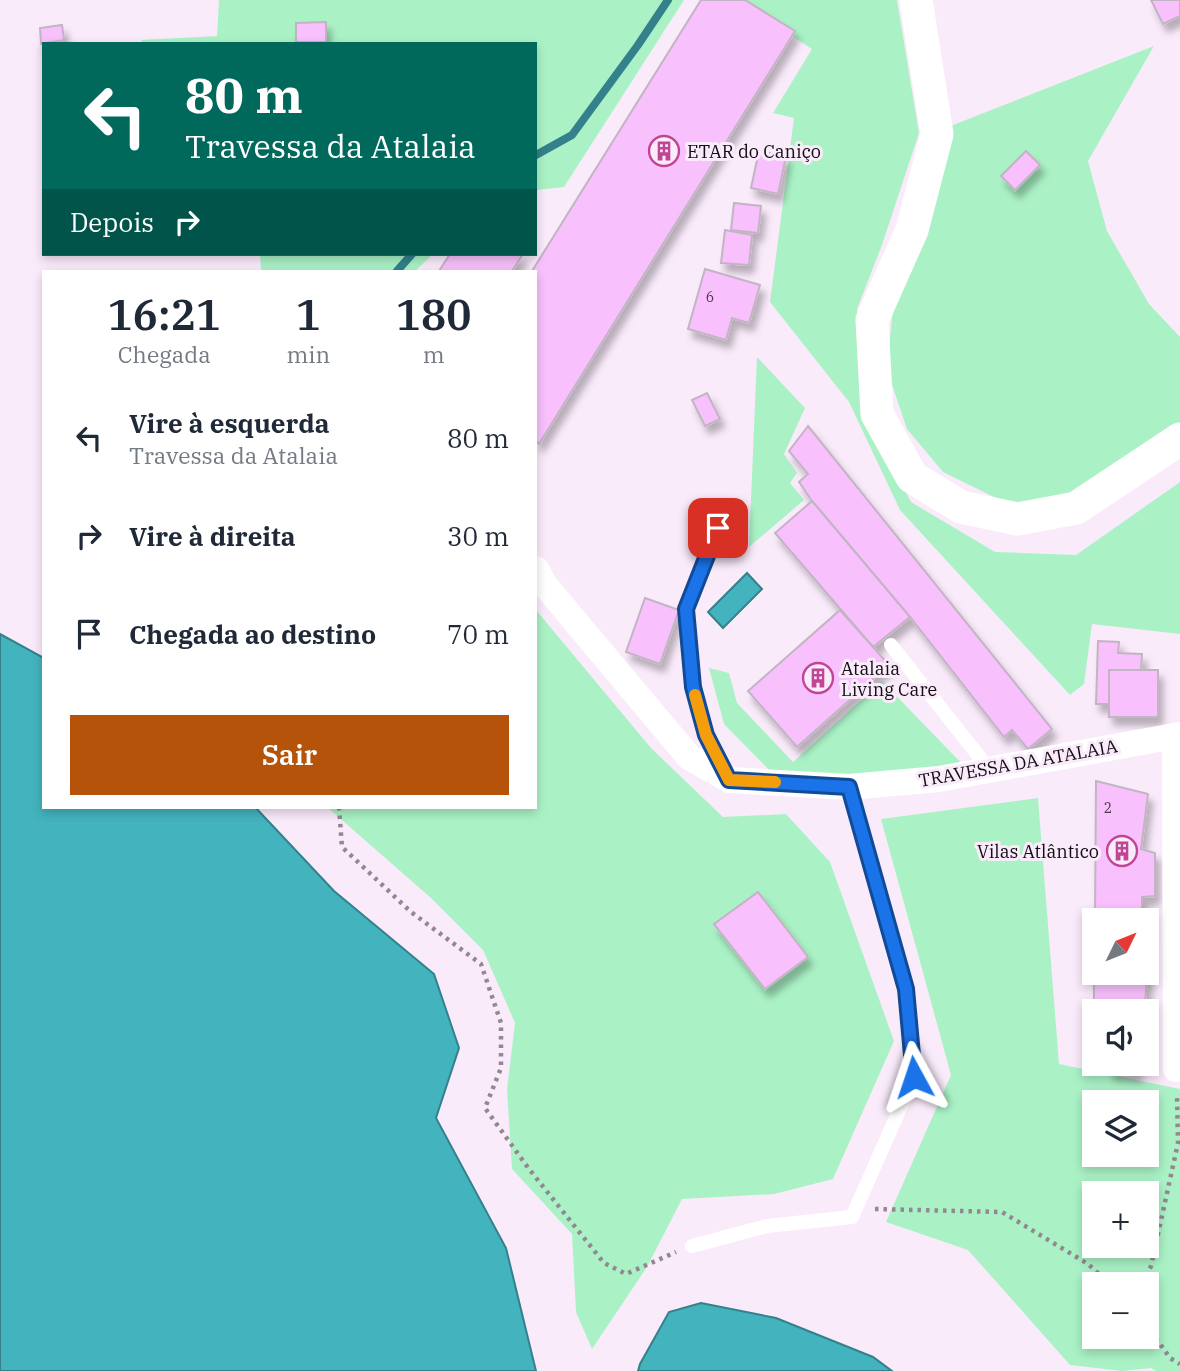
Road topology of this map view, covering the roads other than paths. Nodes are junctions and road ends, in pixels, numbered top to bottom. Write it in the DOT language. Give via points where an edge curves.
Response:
graph roads {
  1 [pos="916,0"];
  2 [pos="1180,439"];
  3 [pos="718,528"];
  4 [pos="537,571"];
  5 [pos="891,645"];
  6 [pos="1178,736"];
  7 [pos="989,769"];
  8 [pos="729,780"];
  9 [pos="849,787"];
  10 [pos="1176,1069"];
  11 [pos="692,1245"];
  1 -- 2 [label="street" via="937,134 912,229 872,320 877,414 912,477 961,507 1018,519 1076,508"];
  3 -- 8 [label="lane" via="686,609 693,687 706,735"];
  4 -- 8 [label="street, TRAVESSA DA ATALAIA" via="689,757"];
  5 -- 7 [label="lane"];
  6 -- 7 [label="street, TRAVESSA DA ATALAIA"];
  6 -- 10 [label="street"];
  7 -- 9 [label="street, TRAVESSA DA ATALAIA" via="939,779"];
  8 -- 9 [label="street, TRAVESSA DA ATALAIA"];
  9 -- 11 [label="lane" via="906,989 914,1077 852,1217 767,1226"];
}
